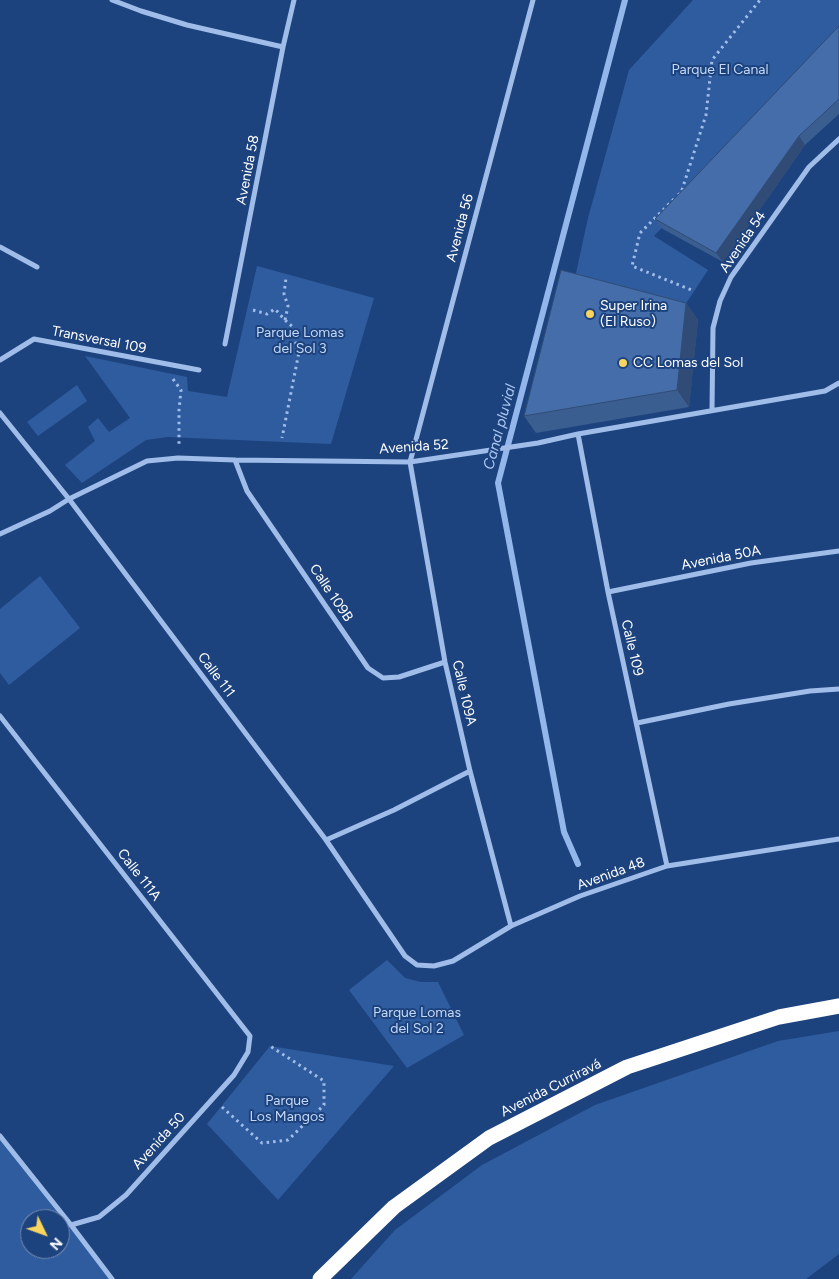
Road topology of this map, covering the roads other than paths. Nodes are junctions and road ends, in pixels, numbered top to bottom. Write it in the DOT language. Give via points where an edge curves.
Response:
graph roads {
  1 [pos="112,0"];
  2 [pos="294,0"];
  3 [pos="533,0"];
  4 [pos="283,47"];
  5 [pos="839,138"];
  6 [pos="0,247"];
  7 [pos="37,267"];
  8 [pos="225,344"];
  9 [pos="0,360"];
  10 [pos="199,370"];
  11 [pos="839,383"];
  12 [pos="712,410"];
  13 [pos="0,413"];
  14 [pos="578,434"];
  15 [pos="235,460"];
  16 [pos="410,462"];
  17 [pos="69,499"];
  18 [pos="0,534"];
  19 [pos="839,551"];
  20 [pos="608,592"];
  21 [pos="445,662"];
  22 [pos="839,689"];
  23 [pos="0,716"];
  24 [pos="637,723"];
  25 [pos="470,771"];
  26 [pos="839,839"];
  27 [pos="326,840"];
  28 [pos="668,866"];
  29 [pos="512,926"];
  30 [pos="406,956"];
  31 [pos="839,1006"];
  32 [pos="248,1052"];
  33 [pos="0,1136"];
  34 [pos="71,1225"];
  35 [pos="112,1279"];
  36 [pos="320,1279"];
  1 -- 4 [label="street" via="140,12 187,25"];
  2 -- 4 [label="street, Avenida 58"];
  3 -- 16 [label="street, Avenida 56"];
  4 -- 8 [label="street, Avenida 58"];
  5 -- 12 [label="street, Avenida 54" via="809,167 731,277 713,328"];
  6 -- 7 [label="street"];
  9 -- 10 [label="street, Transversal 109" via="34,339"];
  11 -- 12 [label="street, Avenida 52" via="825,391"];
  12 -- 14 [label="street, Avenida 52"];
  13 -- 17 [label="street, Calle 111"];
  14 -- 16 [label="street, Avenida 52"];
  14 -- 20 [label="street, Calle 109"];
  15 -- 16 [label="street, Avenida 52"];
  15 -- 17 [label="street, Avenida 52" via="178,458 147,461"];
  15 -- 21 [label="street, Calle 109B" via="247,491 368,668 383,678 400,677"];
  16 -- 21 [label="street, Calle 109A"];
  17 -- 18 [label="street, Avenida 52"];
  17 -- 27 [label="street, Calle 111"];
  19 -- 20 [label="street, Avenida 50A" via="751,563"];
  20 -- 24 [label="street, Calle 109"];
  21 -- 25 [label="street, Calle 109A"];
  22 -- 24 [label="street" via="728,704"];
  23 -- 32 [label="street, Calle 111A" via="250,1036"];
  24 -- 28 [label="street, Calle 109"];
  25 -- 27 [label="street"];
  25 -- 29 [label="street, Calle 109A"];
  26 -- 28 [label="street, Avenida 48"];
  27 -- 30 [label="street, Calle 111"];
  28 -- 29 [label="street, Avenida 48" via="580,896"];
  29 -- 30 [label="street, Avenida 48" via="453,961 434,966 417,965"];
  31 -- 36 [label="highway, Avenida Curriravá" via="780,1018 628,1067 489,1138 394,1206"];
  32 -- 34 [label="street, Avenida 50" via="234,1075 126,1195 99,1217"];
  33 -- 34 [label="street"];
  34 -- 35 [label="street"];
}
